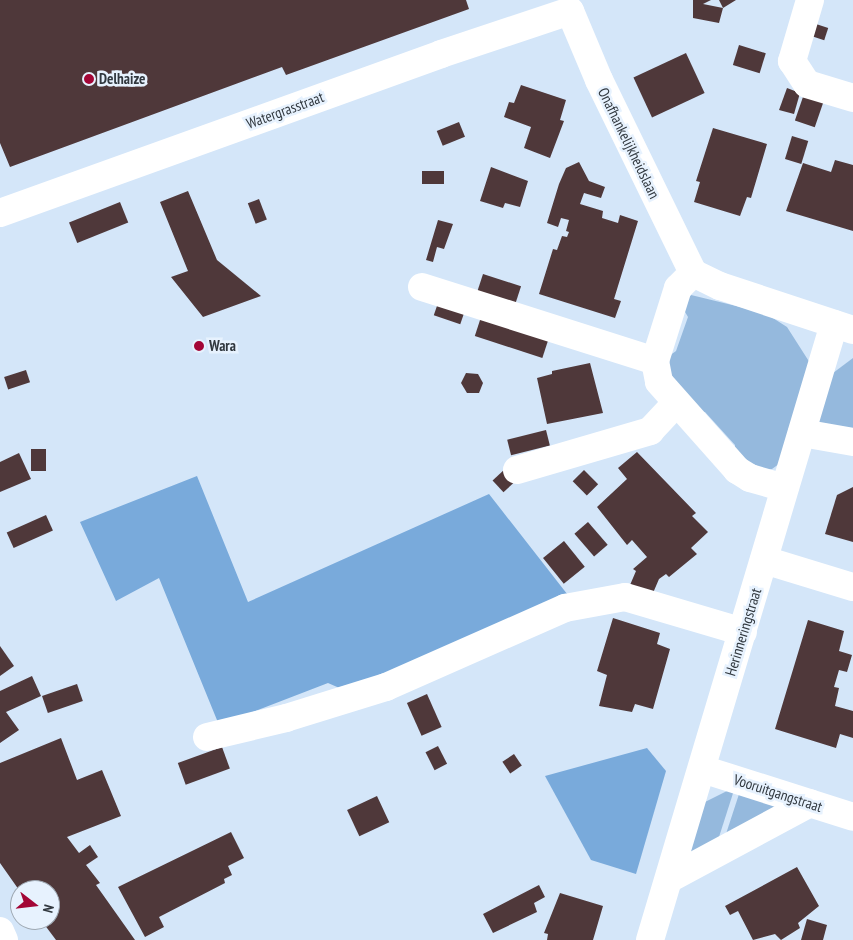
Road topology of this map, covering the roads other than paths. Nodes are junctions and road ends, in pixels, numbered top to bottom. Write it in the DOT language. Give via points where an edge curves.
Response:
graph roads {
  1 [pos="810,0"];
  2 [pos="574,6"];
  3 [pos="853,98"];
  4 [pos="0,213"];
  5 [pos="693,273"];
  6 [pos="422,287"];
  7 [pos="844,327"];
  8 [pos="655,361"];
  9 [pos="676,403"];
  10 [pos="802,433"];
  11 [pos="853,442"];
  12 [pos="517,470"];
  13 [pos="785,488"];
  14 [pos="764,560"];
  15 [pos="853,587"];
  16 [pos="743,632"];
  17 [pos="207,737"];
  18 [pos="702,769"];
  19 [pos="810,803"];
  20 [pos="853,817"];
  21 [pos="669,879"];
  22 [pos="0,931"];
  23 [pos="0,937"];
  24 [pos="4,940"];
  25 [pos="650,940"];
  1 -- 3 [label="street" via="792,61 807,84"];
  2 -- 4 [label="street, Watergrasstraat"];
  2 -- 5 [label="street, Onafhankelijkheidslaan" via="598,80"];
  5 -- 7 [label="street" via="720,286"];
  5 -- 8 [label="street" via="678,288"];
  6 -- 8 [label="street"];
  7 -- 10 [label="street, Herinneringstraat"];
  8 -- 9 [label="street" via="659,382"];
  9 -- 12 [label="street" via="650,431"];
  9 -- 13 [label="street" via="737,470 750,478"];
  10 -- 11 [label="street"];
  10 -- 13 [label="street, Herinneringstraat"];
  13 -- 14 [label="street, Herinneringstraat"];
  14 -- 15 [label="street"];
  14 -- 16 [label="street, Herinneringstraat"];
  16 -- 17 [label="street" via="625,597 565,608 386,687 286,718"];
  16 -- 18 [label="street, Herinneringstraat"];
  18 -- 19 [label="street, Vooruitgangstraat"];
  18 -- 21 [label="street, Herinneringstraat"];
  19 -- 20 [label="street, Vooruitgangstraat"];
  19 -- 21 [label="street"];
  21 -- 25 [label="street, Herinneringstraat"];
  22 -- 24 [label="street"];
  23 -- 24 [label="street"];
}
